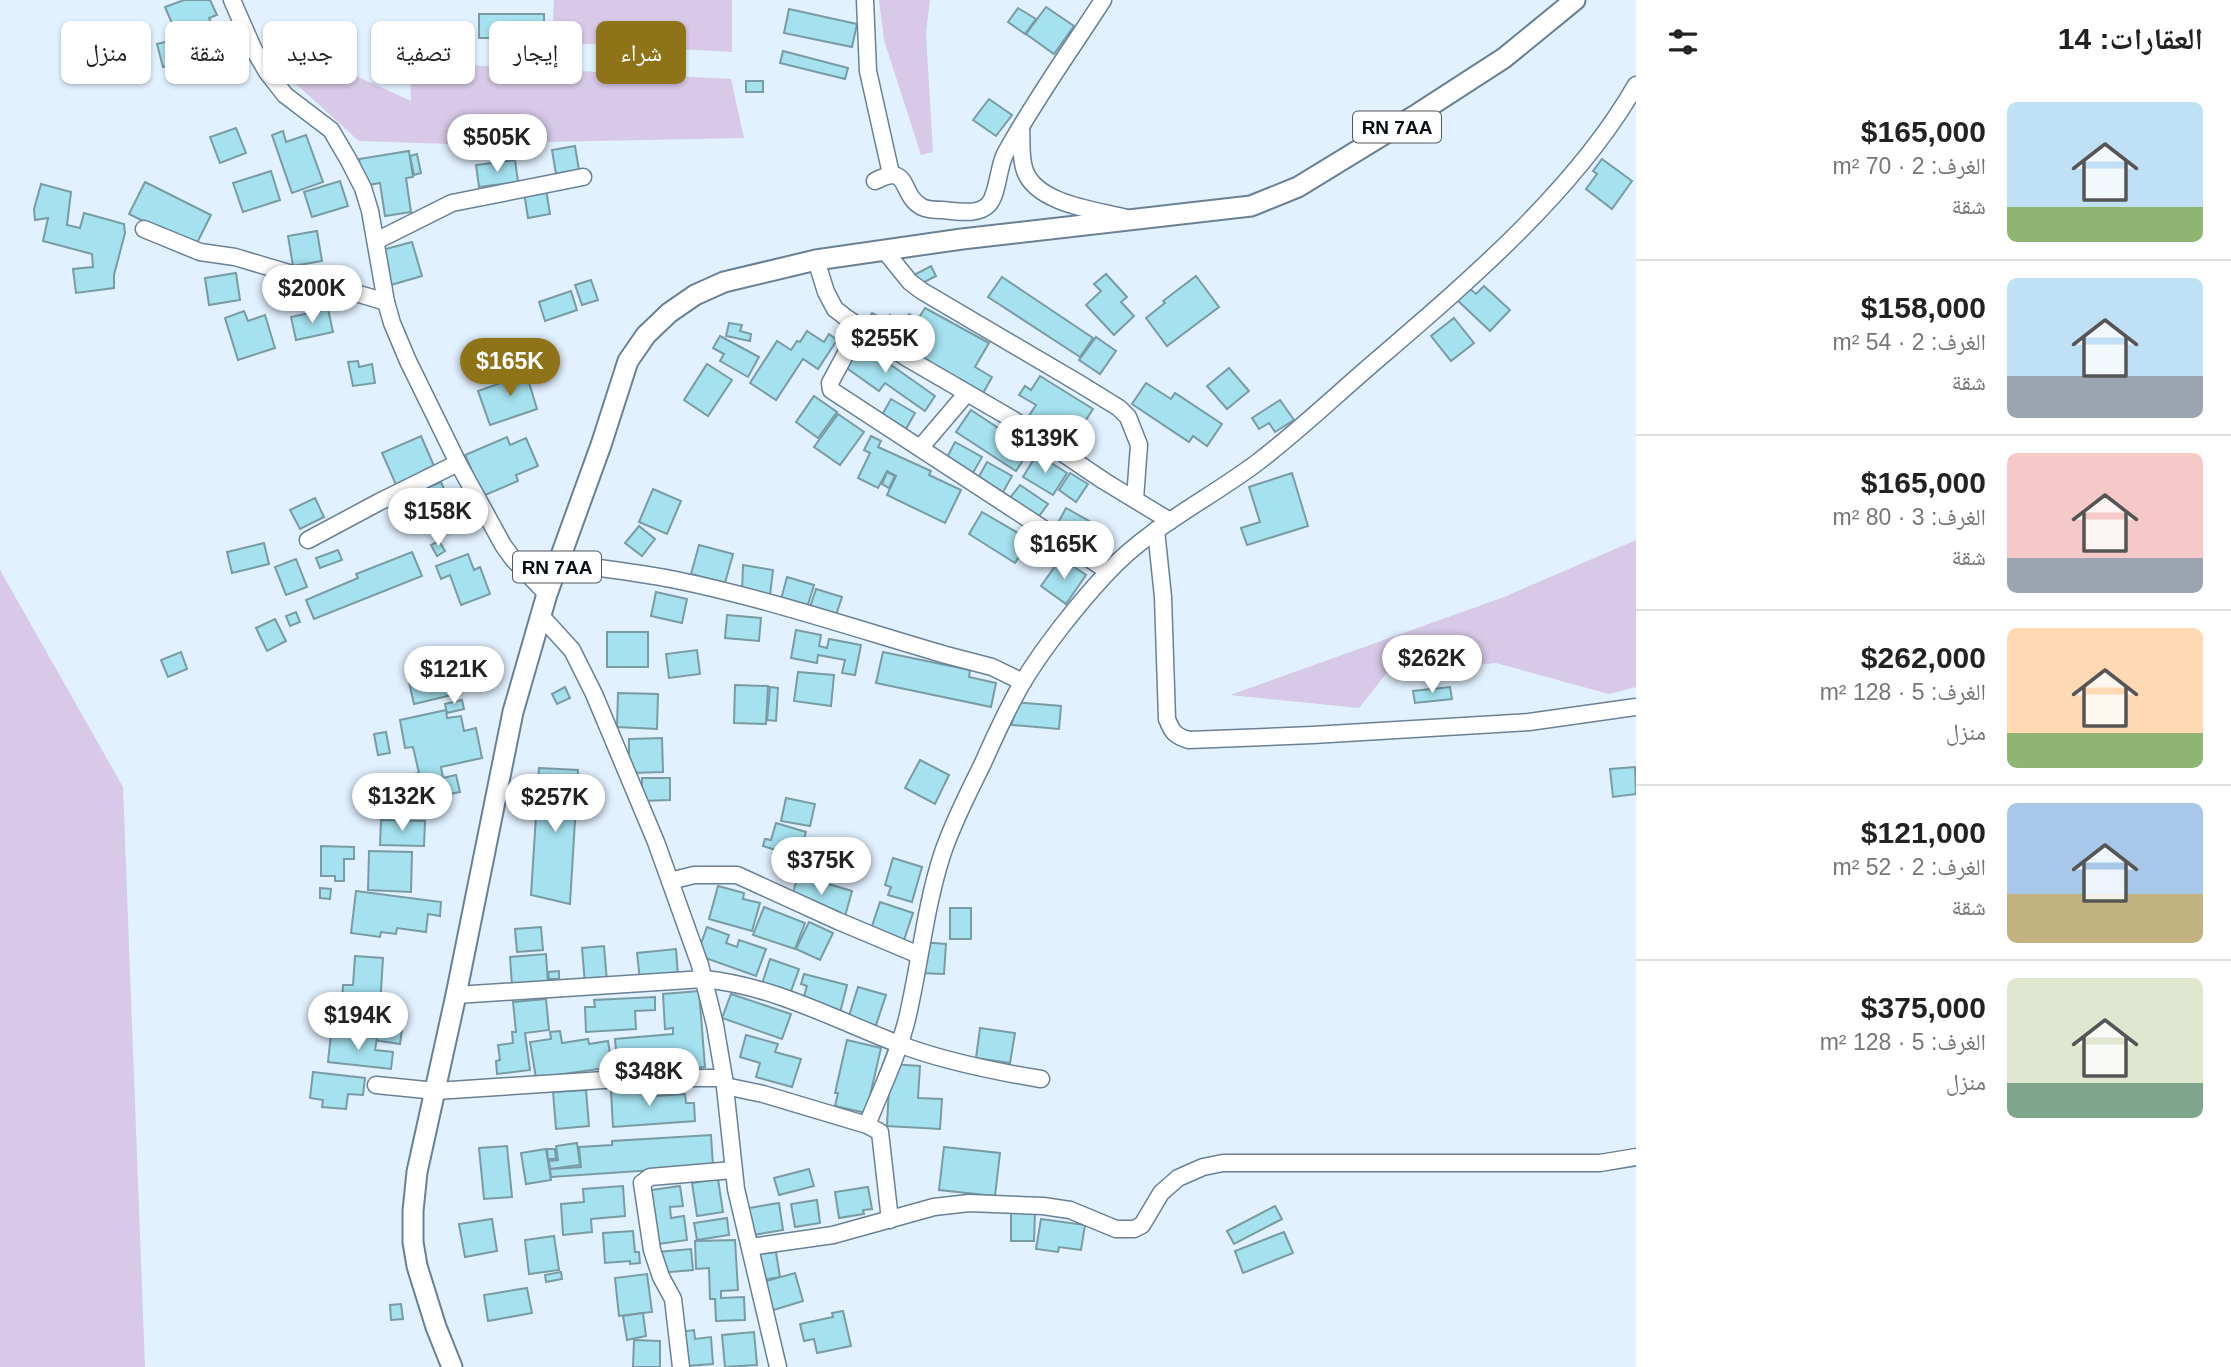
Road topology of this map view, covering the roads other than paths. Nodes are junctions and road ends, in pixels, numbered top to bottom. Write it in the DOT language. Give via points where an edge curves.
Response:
graph roads {
  1 [pos="232,0"];
  2 [pos="865,0"];
  3 [pos="1103,0"];
  4 [pos="1575,0"];
  5 [pos="1636,85"];
  6 [pos="1021,127"];
  7 [pos="891,174"];
  8 [pos="583,177"];
  9 [pos="875,181"];
  10 [pos="1135,221"];
  11 [pos="144,229"];
  12 [pos="376,241"];
  13 [pos="884,250"];
  14 [pos="816,260"];
  15 [pos="386,302"];
  16 [pos="860,327"];
  17 [pos="967,393"];
  18 [pos="920,448"];
  19 [pos="458,463"];
  20 [pos="1135,499"];
  21 [pos="1170,521"];
  22 [pos="1156,530"];
  23 [pos="308,540"];
  24 [pos="559,561"];
  25 [pos="1108,571"];
  26 [pos="547,594"];
  27 [pos="541,616"];
  28 [pos="1023,682"];
  29 [pos="1636,708"];
  30 [pos="664,862"];
  31 [pos="694,875"];
  32 [pos="670,881"];
  33 [pos="676,900"];
  34 [pos="919,955"];
  35 [pos="704,979"];
  36 [pos="456,995"];
  37 [pos="899,1044"];
  38 [pos="1041,1079"];
  39 [pos="724,1082"];
  40 [pos="376,1085"];
  41 [pos="436,1091"];
  42 [pos="867,1125"];
  43 [pos="1636,1157"];
  44 [pos="733,1170"];
  45 [pos="890,1220"];
  46 [pos="750,1247"];
  47 [pos="452,1367"];
  48 [pos="681,1367"];
  49 [pos="778,1367"];
  1 -- 12 [label="street" via="267,72 285,95 331,130 363,188"];
  2 -- 7 [label="street" via="868,71"];
  3 -- 6 [label="street"];
  4 -- 10 [label="main road, RN 7AA" via="1504,58 1298,187 1251,206"];
  5 -- 21 [label="street" via="1579,164 1502,248 1290,437"];
  6 -- 7 [label="street" via="999,168 992,199 980,210 925,209 915,202 900,177"];
  6 -- 10 [label="street" via="1024,170 1039,191"];
  7 -- 9 [label="street"];
  8 -- 12 [label="street" via="452,203"];
  10 -- 13 [label="main road, RN 7AA"];
  11 -- 15 [label="street" via="200,252 235,257"];
  12 -- 15 [label="street"];
  13 -- 14 [label="main road, RN 7AA"];
  13 -- 20 [label="street" via="910,282 1119,408 1128,417 1139,445"];
  14 -- 16 [label="street" via="835,309"];
  14 -- 24 [label="main road, RN 7AA" via="724,282 695,295 646,335 628,361"];
  15 -- 19 [label="street" via="408,361"];
  16 -- 17 [label="street"];
  16 -- 18 [label="street" via="830,383 831,390"];
  17 -- 18 [label="street"];
  17 -- 20 [label="street"];
  18 -- 25 [label="street"];
  19 -- 23 [label="street"];
  19 -- 26 [label="street" via="503,545"];
  20 -- 21 [label="street"];
  21 -- 22 [label="street"];
  22 -- 25 [label="street"];
  22 -- 29 [label="street" via="1167,719 1178,737 1313,735 1529,722"];
  24 -- 26 [label="main road, RN 7AA"];
  24 -- 28 [label="street" via="750,597 984,664"];
  25 -- 28 [label="street"];
  26 -- 27 [label="main road, RN 7AA"];
  27 -- 30 [label="street" via="572,650 594,694"];
  27 -- 36 [label="main road, RN 7AA" via="513,712"];
  28 -- 34 [label="street" via="951,830"];
  30 -- 31 [label="street"];
  30 -- 32 [label="street"];
  31 -- 32 [label="street"];
  31 -- 33 [label="street"];
  31 -- 34 [label="street" via="737,875"];
  32 -- 33 [label="street"];
  33 -- 35 [label="street"];
  34 -- 37 [label="street"];
  35 -- 36 [label="street"];
  35 -- 37 [label="street" via="771,993"];
  35 -- 39 [label="street"];
  36 -- 41 [label="main road, RN 7AA"];
  37 -- 38 [label="street"];
  37 -- 42 [label="street"];
  39 -- 41 [label="street" via="634,1078"];
  39 -- 42 [label="street"];
  39 -- 44 [label="street"];
  40 -- 41 [label="street"];
  41 -- 47 [label="main road, RN 7AA" via="417,1172 413,1242"];
  42 -- 45 [label="street" via="881,1135"];
  43 -- 45 [label="street" via="1600,1163 1223,1163 1178,1178 1161,1193 1142,1225 1126,1230 1070,1210 1032,1205 969,1203"];
  44 -- 46 [label="street"];
  44 -- 48 [label="street" via="650,1177 642,1183 652,1250 673,1299"];
  45 -- 46 [label="street" via="833,1235"];
  46 -- 49 [label="street"];
}
